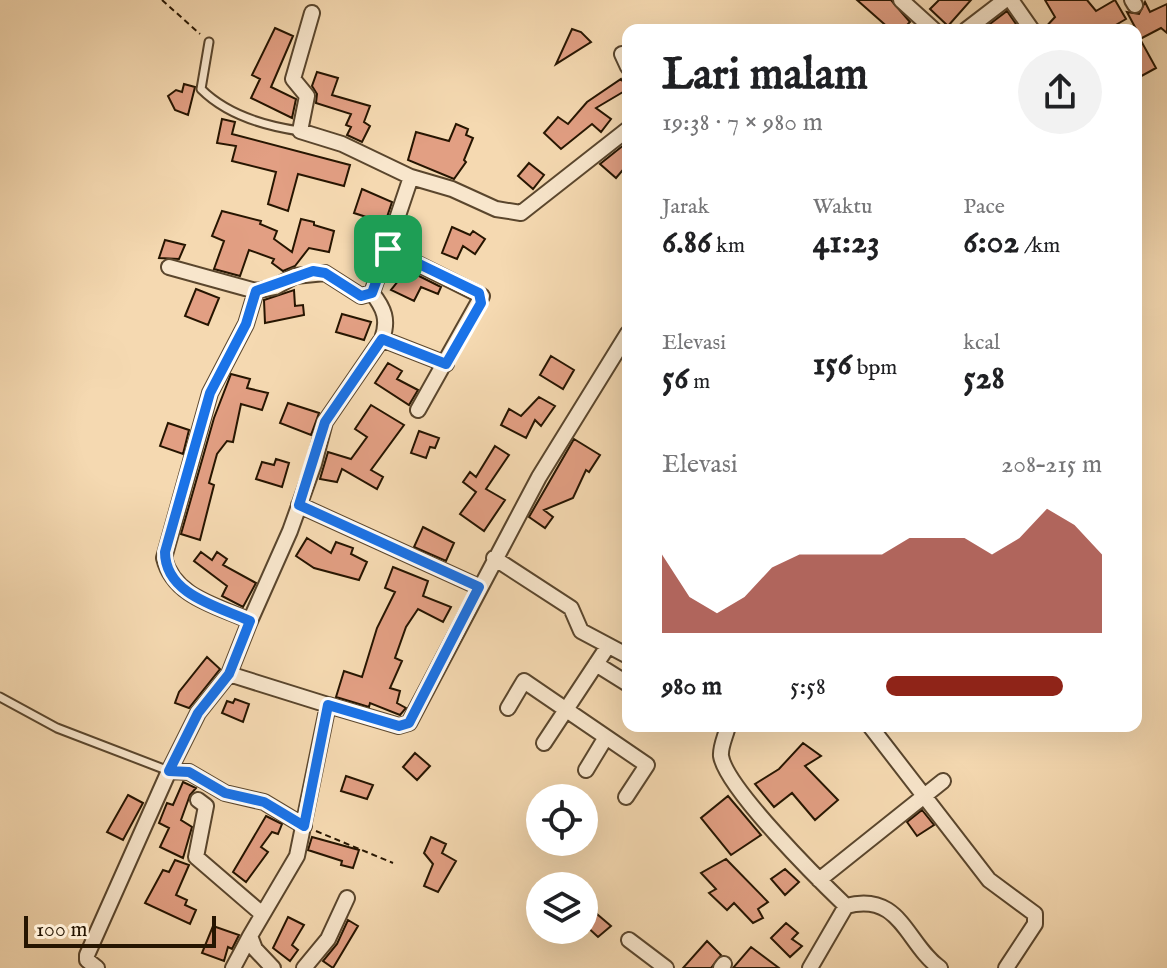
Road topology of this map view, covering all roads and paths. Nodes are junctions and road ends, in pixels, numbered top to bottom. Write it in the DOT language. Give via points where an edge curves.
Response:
graph roads {
  1 [pos="162,0"];
  2 [pos="901,0"];
  3 [pos="1005,0"];
  4 [pos="1011,0"];
  5 [pos="312,13"];
  6 [pos="927,24"];
  7 [pos="974,24"];
  8 [pos="1028,24"];
  9 [pos="209,42"];
  10 [pos="300,131"];
  11 [pos="622,134"];
  12 [pos="411,177"];
  13 [pos="388,249"];
  14 [pos="169,267"];
  15 [pos="256,291"];
  16 [pos="372,293"];
  17 [pos="382,339"];
  18 [pos="622,343"];
  19 [pos="446,364"];
  20 [pos="418,410"];
  21 [pos="299,505"];
  22 [pos="494,558"];
  23 [pos="479,587"];
  24 [pos="250,621"];
  25 [pos="608,646"];
  26 [pos="622,653"];
  27 [pos="596,664"];
  28 [pos="229,674"];
  29 [pos="622,680"];
  30 [pos="0,697"];
  31 [pos="328,705"];
  32 [pos="508,708"];
  33 [pos="566,710"];
  34 [pos="726,732"];
  35 [pos="874,732"];
  36 [pos="606,737"];
  37 [pos="544,743"];
  38 [pos="586,770"];
  39 [pos="169,771"];
  40 [pos="943,781"];
  41 [pos="626,797"];
  42 [pos="923,797"];
  43 [pos="198,800"];
  44 [pos="304,826"];
  45 [pos="393,863"];
  46 [pos="819,880"];
  47 [pos="347,898"];
  48 [pos="846,906"];
  49 [pos="261,913"];
  50 [pos="250,936"];
  51 [pos="629,940"];
  52 [pos="97,968"];
  53 [pos="233,968"];
  54 [pos="273,968"];
  55 [pos="304,968"];
  56 [pos="666,968"];
  57 [pos="810,968"];
  58 [pos="940,968"];
  59 [pos="1006,968"];
  1 -- 9 [label="path"];
  2 -- 6 [label="street"];
  3 -- 7 [label="street"];
  4 -- 8 [label="street"];
  5 -- 10 [label="street" via="293,79 307,96"];
  9 -- 10 [label="lane" via="201,89 215,103"];
  10 -- 12 [label="street" via="342,144"];
  11 -- 12 [label="street" via="521,213 508,214"];
  12 -- 13 [label="street"];
  13 -- 16 [label="street"];
  13 -- 19 [label="street" via="482,296"];
  14 -- 15 [label="street"];
  15 -- 16 [label="street" via="313,271 361,296"];
  15 -- 24 [label="street" via="246,324 210,393 164,558 181,586 194,596"];
  16 -- 17 [label="street" via="383,317"];
  17 -- 19 [label="street"];
  17 -- 21 [label="street" via="325,422"];
  18 -- 22 [label="street"];
  19 -- 20 [label="street"];
  21 -- 23 [label="street"];
  21 -- 24 [label="street"];
  22 -- 23 [label="street"];
  22 -- 25 [label="street" via="571,608 581,631"];
  23 -- 31 [label="street" via="409,723 399,726"];
  24 -- 28 [label="street"];
  25 -- 26 [label="street"];
  25 -- 27 [label="street"];
  27 -- 29 [label="street"];
  27 -- 33 [label="street"];
  28 -- 31 [label="street"];
  28 -- 39 [label="street" via="198,713"];
  30 -- 39 [label="lane" via="57,728"];
  31 -- 44 [label="street"];
  32 -- 33 [label="street" via="524,681"];
  33 -- 36 [label="street"];
  33 -- 37 [label="street"];
  34 -- 46 [label="street" via="721,751 728,771"];
  35 -- 42 [label="street"];
  36 -- 38 [label="street"];
  36 -- 41 [label="street" via="647,765"];
  39 -- 44 [label="street" via="189,772 225,793 264,802"];
  39 -- 52 [label="street" via="87,955"];
  40 -- 42 [label="street"];
  42 -- 46 [label="street"];
  42 -- 59 [label="street" via="989,880 1035,914 1035,924"];
  43 -- 49 [label="street" via="206,806 196,857"];
  44 -- 45 [label="path"];
  44 -- 49 [label="street" via="297,856"];
  46 -- 48 [label="street"];
  47 -- 55 [label="street" via="328,939"];
  48 -- 57 [label="street"];
  48 -- 58 [label="street" via="861,902 890,912"];
  49 -- 50 [label="street"];
  50 -- 53 [label="street"];
  50 -- 54 [label="street"];
  51 -- 56 [label="street"];
}
